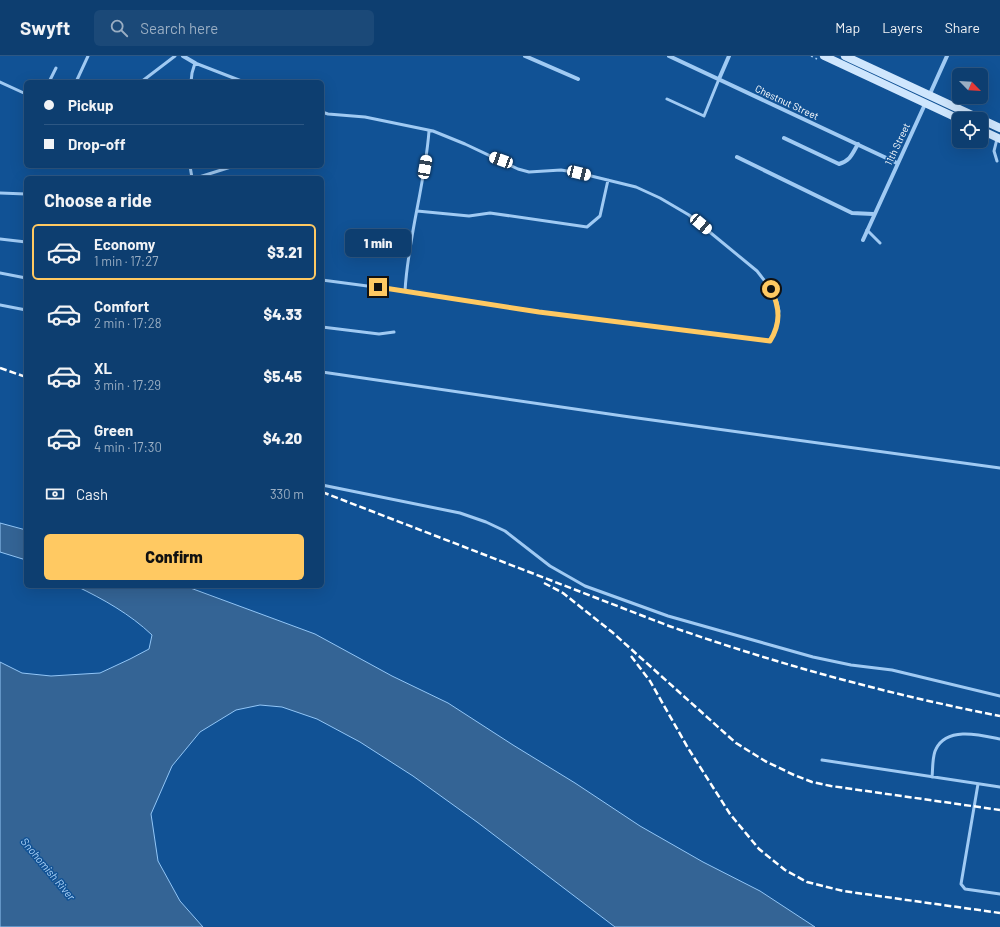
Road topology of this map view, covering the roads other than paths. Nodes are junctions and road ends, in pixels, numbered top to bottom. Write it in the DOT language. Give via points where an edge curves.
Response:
graph roads {
  1 [pos="88,56"];
  2 [pos="175,56"];
  3 [pos="183,56"];
  4 [pos="525,56"];
  5 [pos="669,56"];
  6 [pos="729,56"];
  7 [pos="824,56"];
  8 [pos="845,56"];
  9 [pos="947,56"];
  10 [pos="195,63"];
  11 [pos="56,68"];
  12 [pos="578,79"];
  13 [pos="719,79"];
  14 [pos="50,80"];
  15 [pos="77,80"];
  16 [pos="143,80"];
  17 [pos="191,80"];
  18 [pos="239,80"];
  19 [pos="0,82"];
  20 [pos="24,93"];
  21 [pos="929,95"];
  22 [pos="667,99"];
  23 [pos="926,104"];
  24 [pos="324,113"];
  25 [pos="952,116"];
  26 [pos="1000,128"];
  27 [pos="429,131"];
  28 [pos="988,133"];
  29 [pos="784,138"];
  30 [pos="998,138"];
  31 [pos="858,144"];
  32 [pos="737,157"];
  33 [pos="997,161"];
  34 [pos="897,163"];
  35 [pos="228,168"];
  36 [pos="202,176"];
  37 [pos="608,180"];
  38 [pos="0,193"];
  39 [pos="24,194"];
  40 [pos="417,211"];
  41 [pos="874,214"];
  42 [pos="867,230"];
  43 [pos="0,239"];
  44 [pos="863,240"];
  45 [pos="24,242"];
  46 [pos="880,243"];
  47 [pos="0,273"];
  48 [pos="24,278"];
  49 [pos="324,280"];
  50 [pos="405,291"];
  51 [pos="0,305"];
  52 [pos="24,310"];
  53 [pos="324,327"];
  54 [pos="394,332"];
  55 [pos="324,372"];
  56 [pos="1000,468"];
  57 [pos="324,485"];
  58 [pos="1000,696"];
  59 [pos="1000,739"];
  60 [pos="822,760"];
  61 [pos="932,777"];
  62 [pos="978,784"];
  63 [pos="1000,787"];
  64 [pos="1000,894"];
  1 -- 15 [label="lane"];
  2 -- 16 [label="lane"];
  3 -- 10 [label="street"];
  4 -- 12 [label="street"];
  5 -- 13 [label="street, Chestnut Street"];
  6 -- 13 [label="street"];
  7 -- 23 [label="main road"];
  8 -- 21 [label="main road"];
  9 -- 21 [label="street, 11th Street"];
  10 -- 17 [label="lane"];
  10 -- 18 [label="lane"];
  11 -- 14 [label="lane"];
  13 -- 22 [label="lane" via="704,116"];
  13 -- 31 [label="street, Chestnut Street"];
  19 -- 20 [label="lane"];
  21 -- 23 [label="street, 11th Street"];
  21 -- 26 [label="main road"];
  23 -- 25 [label="main road"];
  23 -- 34 [label="street, 11th Street"];
  24 -- 27 [label="lane" via="365,117"];
  27 -- 37 [label="lane" via="465,144 518,169 529,172 560,170"];
  27 -- 40 [label="lane"];
  28 -- 30 [label="main road"];
  29 -- 31 [label="street" via="839,164 851,157"];
  30 -- 33 [label="lane" via="994,151"];
  31 -- 34 [label="street, Chestnut Street"];
  32 -- 41 [label="street" via="847,210 863,215"];
  34 -- 41 [label="street, 11th Street"];
  35 -- 36 [label="lane"];
  37 -- 40 [label="lane" via="600,216 588,227 490,213 469,216"];
  37 -- 50 [label="lane" via="636,187 689,215 757,271 778,302 776,328 770,341 539,312"];
  38 -- 39 [label="lane"];
  40 -- 50 [label="lane"];
  41 -- 42 [label="street, 11th Street"];
  42 -- 44 [label="street, 11th Street"];
  42 -- 46 [label="lane"];
  43 -- 45 [label="lane"];
  47 -- 48 [label="lane"];
  49 -- 50 [label="lane"];
  51 -- 52 [label="lane"];
  53 -- 54 [label="lane" via="379,334"];
  55 -- 56 [label="lane"];
  57 -- 58 [label="lane" via="460,513 486,522 505,532 550,566 585,586 668,616 813,657 892,670"];
  59 -- 61 [label="lane" via="962,734 946,738 935,750"];
  60 -- 61 [label="lane"];
  61 -- 62 [label="lane"];
  62 -- 63 [label="lane"];
  62 -- 64 [label="lane" via="960,884 965,888"];
}
